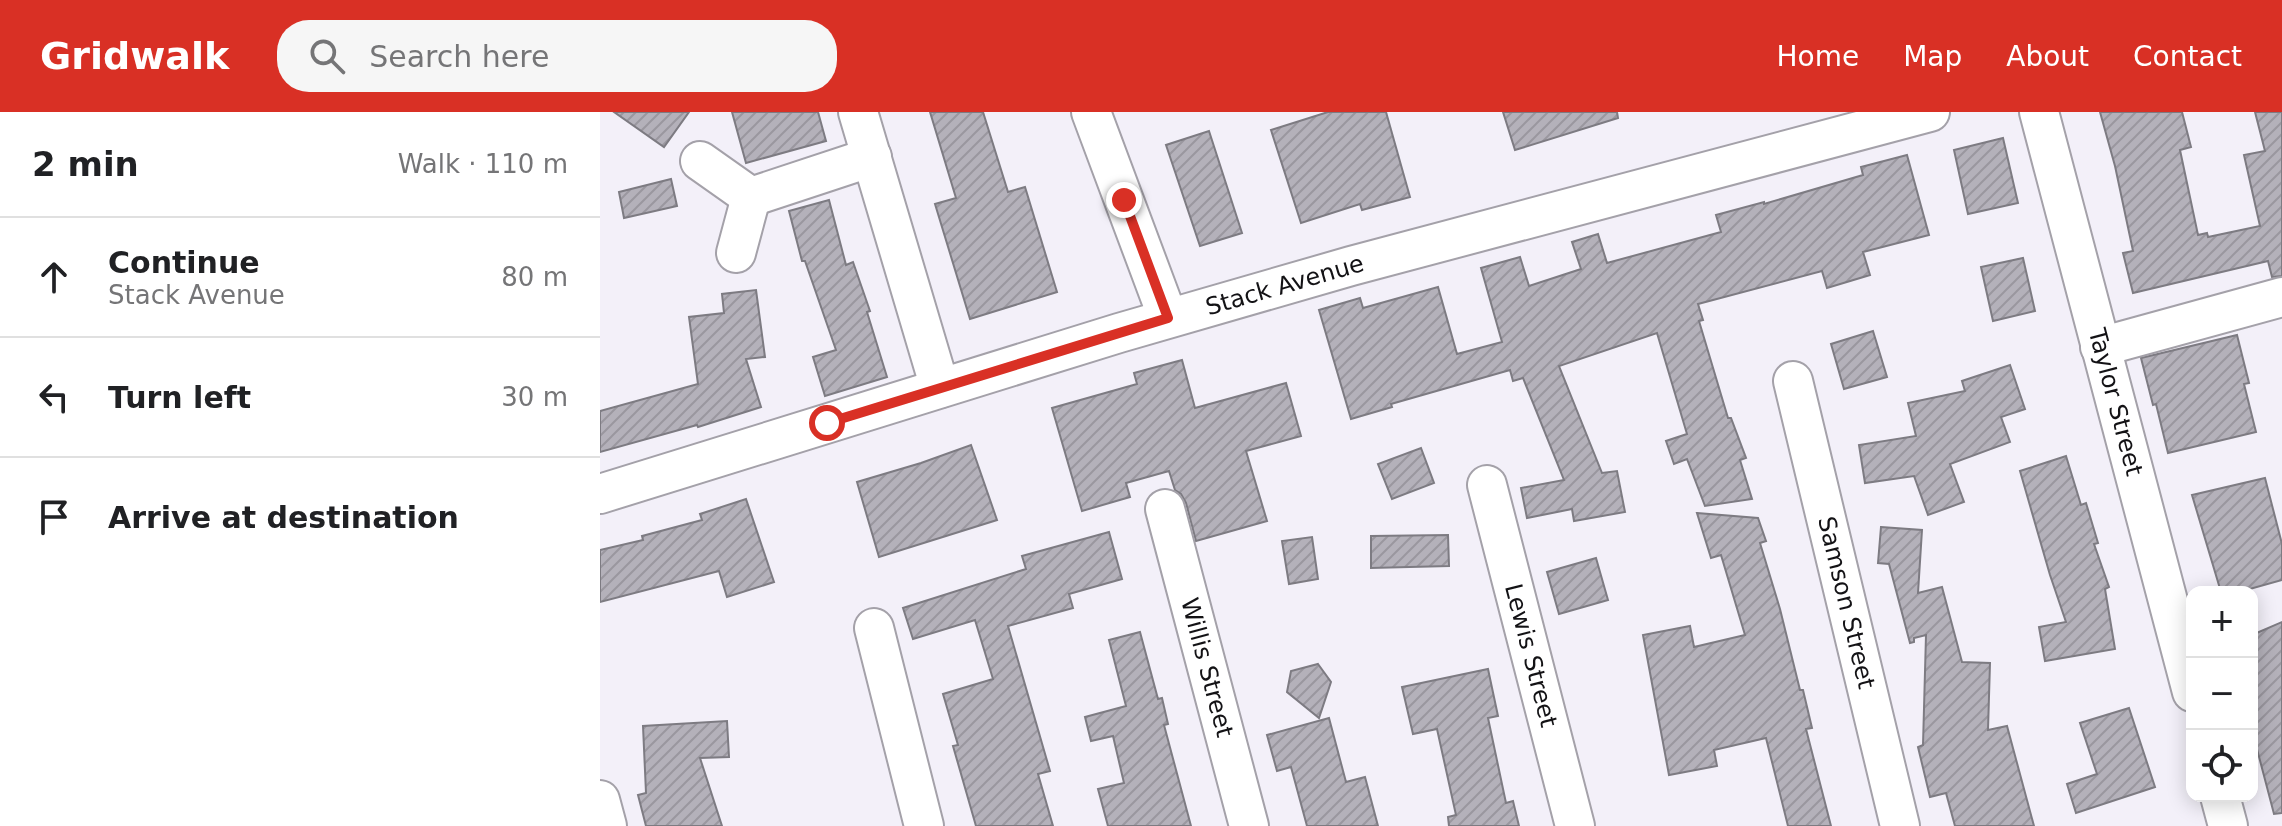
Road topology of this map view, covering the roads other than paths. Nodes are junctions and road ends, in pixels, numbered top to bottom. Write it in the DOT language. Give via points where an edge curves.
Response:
graph roads {
  1 [pos="858,112"];
  2 [pos="1091,112"];
  3 [pos="1930,112"];
  4 [pos="2039,112"];
  5 [pos="872,157"];
  6 [pos="700,161"];
  7 [pos="751,197"];
  8 [pos="736,253"];
  9 [pos="2282,297"];
  10 [pos="1168,318"];
  11 [pos="2100,347"];
  12 [pos="1793,381"];
  13 [pos="940,388"];
  14 [pos="1487,485"];
  15 [pos="600,494"];
  16 [pos="1165,509"];
  17 [pos="874,628"];
  18 [pos="2186,670"];
  19 [pos="600,800"];
  20 [pos="2222,802"];
  21 [pos="607,826"];
  22 [pos="924,826"];
  23 [pos="1249,826"];
  24 [pos="1575,826"];
  25 [pos="1900,826"];
  26 [pos="2228,826"];
  1 -- 5 [label="street"];
  2 -- 10 [label="street"];
  3 -- 10 [label="street, Stack Avenue"];
  4 -- 11 [label="street, Taylor Street"];
  5 -- 7 [label="street"];
  5 -- 13 [label="street"];
  6 -- 7 [label="street"];
  7 -- 8 [label="street"];
  9 -- 11 [label="street"];
  10 -- 13 [label="street, Stack Avenue"];
  11 -- 18 [label="street, Taylor Street"];
  12 -- 25 [label="street, Samson Street"];
  13 -- 15 [label="street, Stack Avenue"];
  14 -- 24 [label="street, Lewis Street"];
  16 -- 23 [label="street, Willis Street"];
  17 -- 22 [label="street"];
  19 -- 21 [label="street"];
  20 -- 26 [label="street"];
}
